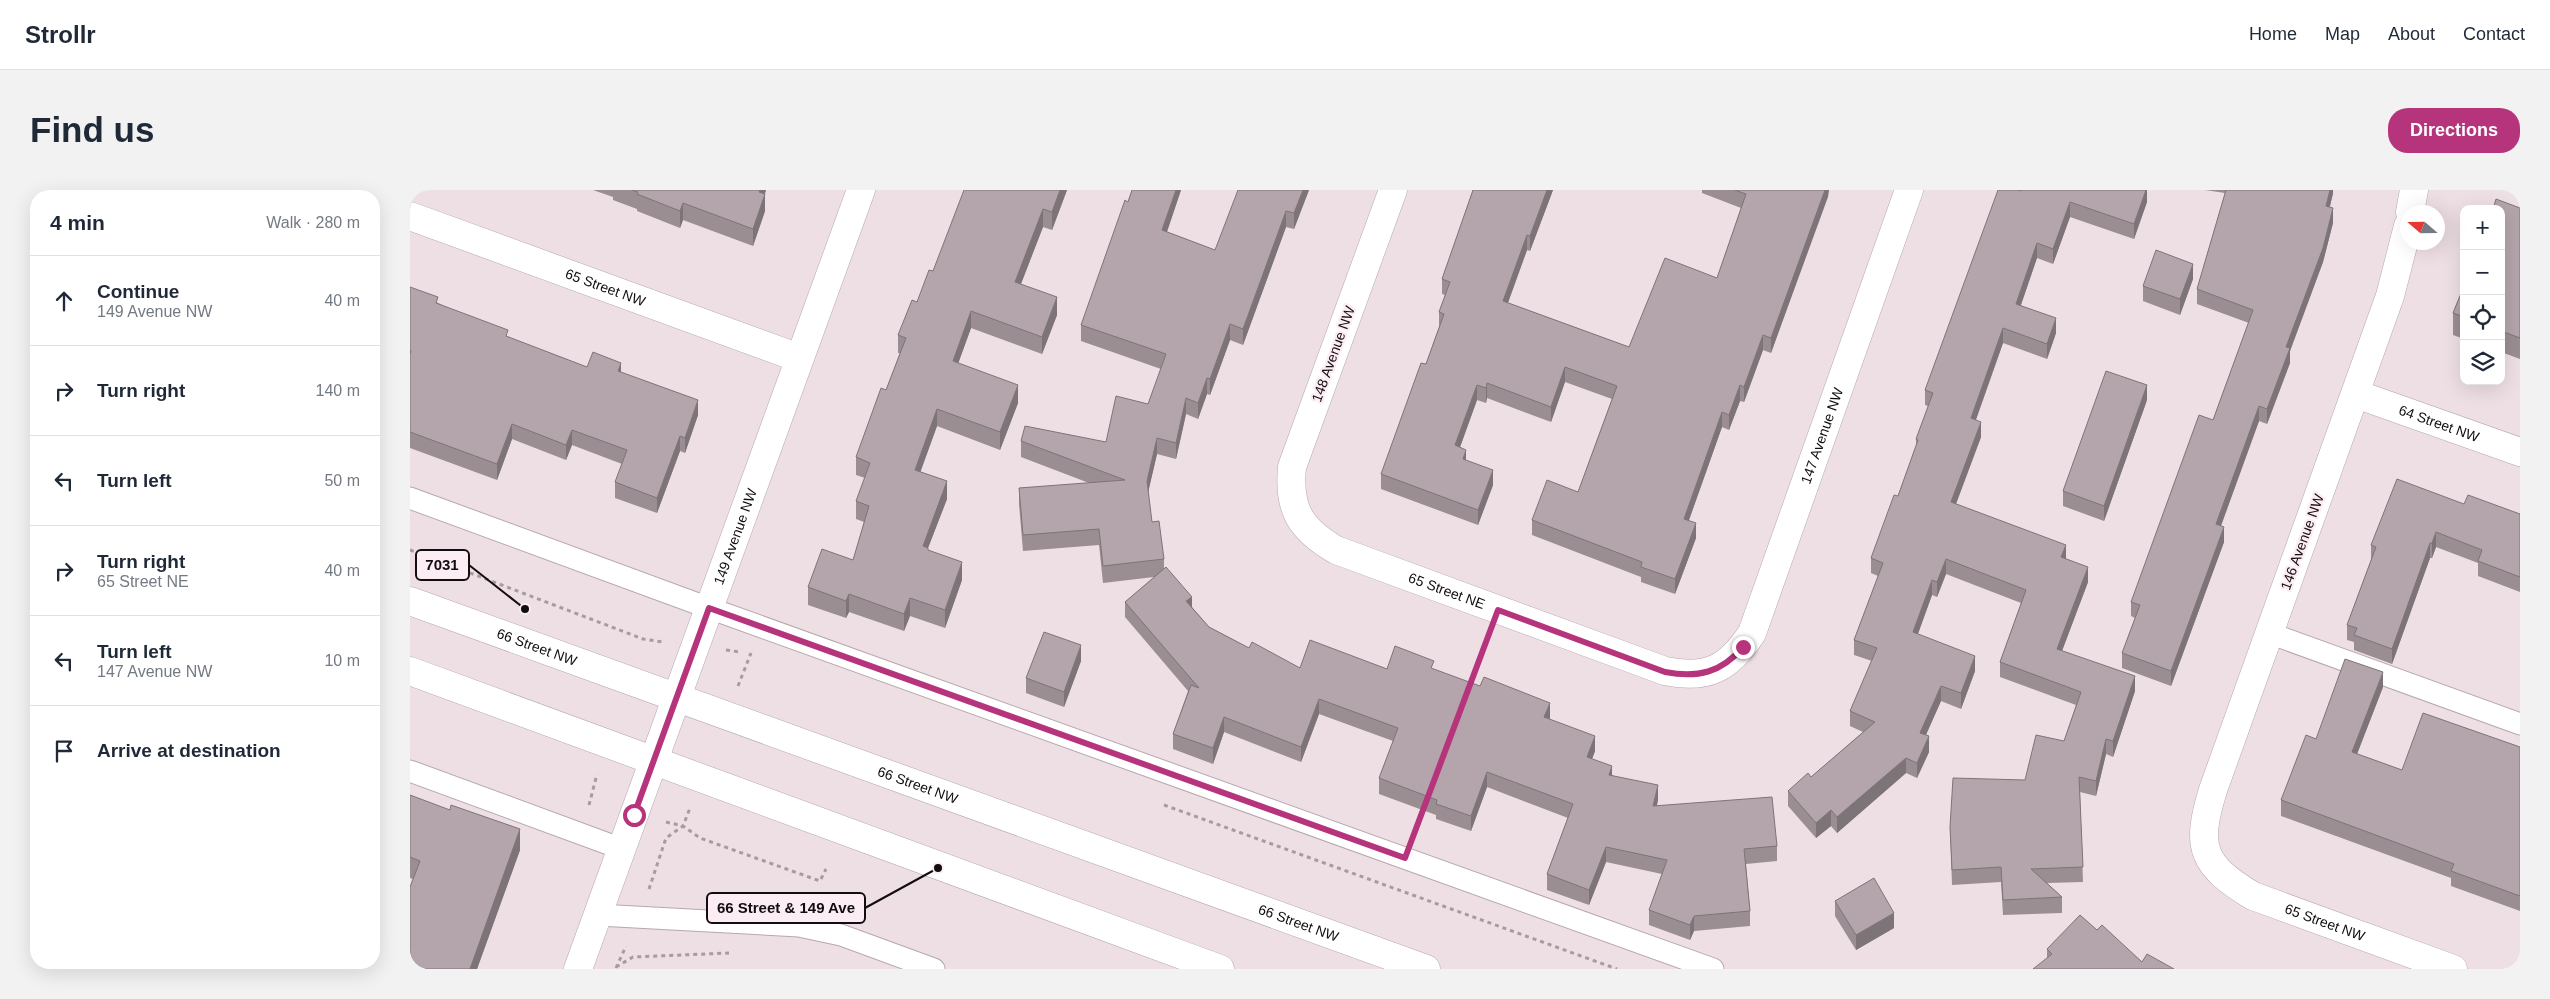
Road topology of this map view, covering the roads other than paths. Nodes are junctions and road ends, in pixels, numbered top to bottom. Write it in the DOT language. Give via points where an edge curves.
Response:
graph roads {
  1 [pos="861,190"];
  2 [pos="1394,190"];
  3 [pos="1909,190"];
  4 [pos="2414,190"];
  5 [pos="2411,205"];
  6 [pos="410,216"];
  7 [pos="2402,250"];
  8 [pos="799,358"];
  9 [pos="2356,394"];
  10 [pos="2520,452"];
  11 [pos="410,498"];
  12 [pos="1300,520"];
  13 [pos="410,601"];
  14 [pos="709,608"];
  15 [pos="2269,633"];
  16 [pos="1716,670"];
  17 [pos="410,671"];
  18 [pos="678,699"];
  19 [pos="2520,724"];
  20 [pos="655,760"];
  21 [pos="410,771"];
  22 [pos="622,849"];
  23 [pos="2208,859"];
  24 [pos="598,915"];
  25 [pos="578,969"];
  26 [pos="932,969"];
  27 [pos="1220,969"];
  28 [pos="1426,969"];
  29 [pos="1713,969"];
  30 [pos="2453,969"];
  1 -- 8 [label="street, 149 Avenue NW"];
  2 -- 12 [label="street, 148 Avenue NW" via="1292,467 1290,484"];
  3 -- 16 [label="street, 147 Avenue NW" via="1752,633 1732,660"];
  4 -- 5 [label="street"];
  6 -- 8 [label="street, 65 Street NW"];
  7 -- 9 [label="street, 146 Avenue NW" via="2390,296"];
  8 -- 14 [label="street, 149 Avenue NW"];
  9 -- 10 [label="street, 64 Street NW"];
  9 -- 15 [label="street, 146 Avenue NW"];
  11 -- 14 [label="lane"];
  12 -- 16 [label="street, 65 Street NE" via="1319,540 1336,550 1665,672 1687,674"];
  13 -- 18 [label="street, 66 Street NW"];
  14 -- 18 [label="street, 149 Avenue NW"];
  14 -- 29 [label="lane"];
  15 -- 19 [label="lane"];
  15 -- 23 [label="street, 146 Avenue NW" via="2205,817 2203,839"];
  17 -- 20 [label="street"];
  18 -- 20 [label="street, 149 Avenue NW"];
  18 -- 28 [label="street, 66 Street NW"];
  20 -- 22 [label="street, 149 Avenue NW"];
  20 -- 27 [label="street"];
  21 -- 22 [label="lane"];
  22 -- 24 [label="street, 149 Avenue NW"];
  23 -- 30 [label="street, 65 Street NW" via="2234,884 2253,896"];
  24 -- 25 [label="street, 149 Avenue NW"];
  24 -- 26 [label="lane" via="798,926 841,935"];
}
